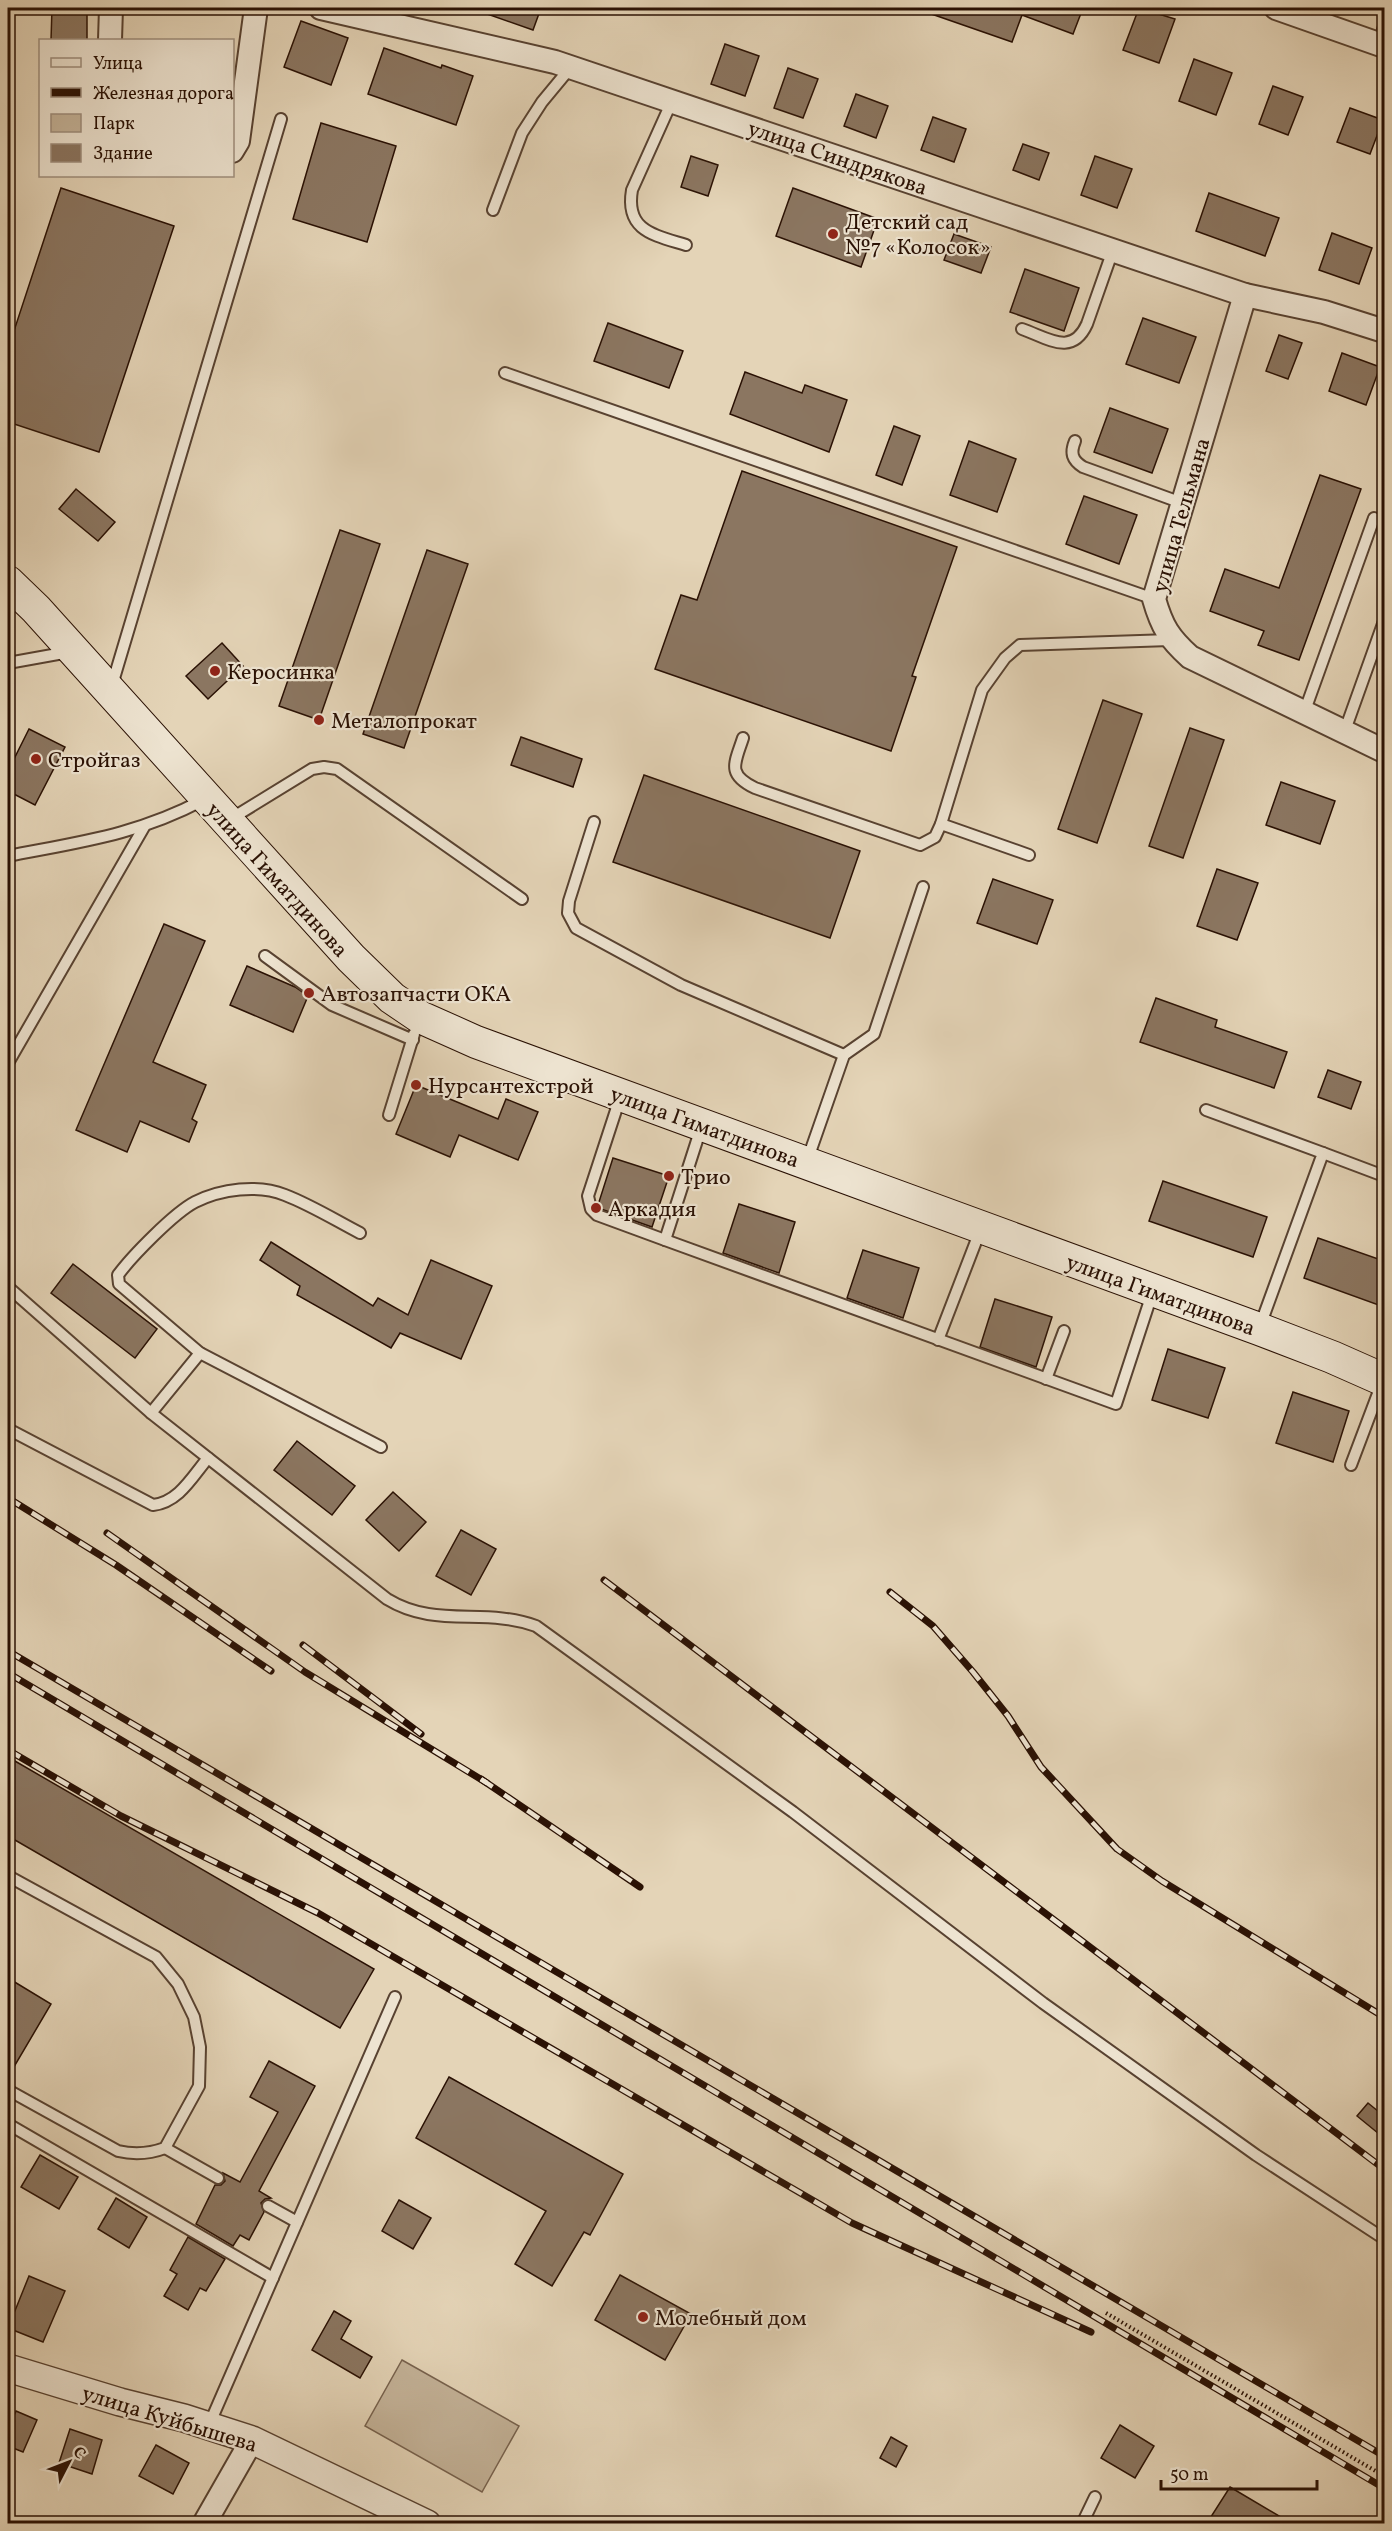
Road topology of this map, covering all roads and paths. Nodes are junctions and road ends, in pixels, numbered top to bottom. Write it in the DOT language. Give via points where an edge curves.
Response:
graph roads {
  1 [pos="111,8"];
  2 [pos="256,8"];
  3 [pos="321,8"];
  4 [pos="1276,8"];
  5 [pos="1383,38"];
  6 [pos="110,39"];
  7 [pos="572,67"];
  8 [pos="672,101"];
  9 [pos="282,119"];
  10 [pos="234,148"];
  11 [pos="493,210"];
  12 [pos="686,245"];
  13 [pos="1113,250"];
  14 [pos="1245,295"];
  15 [pos="1022,329"];
  16 [pos="1384,331"];
  17 [pos="505,373"];
  18 [pos="1075,441"];
  19 [pos="1182,503"];
  20 [pos="1374,518"];
  21 [pos="8,582"];
  22 [pos="1154,599"];
  23 [pos="1384,621"];
  24 [pos="1170,640"];
  25 [pos="74,651"];
  26 [pos="8,663"];
  27 [pos="110,692"];
  28 [pos="1304,713"];
  29 [pos="1344,733"];
  30 [pos="743,738"];
  31 [pos="1384,751"];
  32 [pos="206,799"];
  33 [pos="226,821"];
  34 [pos="594,822"];
  35 [pos="941,824"];
  36 [pos="144,827"];
  37 [pos="1029,855"];
  38 [pos="8,856"];
  39 [pos="923,887"];
  40 [pos="522,899"];
  41 [pos="266,956"];
  42 [pos="416,1028"];
  43 [pos="844,1055"];
  44 [pos="8,1063"];
  45 [pos="621,1096"];
  46 [pos="1206,1110"];
  47 [pos="389,1115"];
  48 [pos="702,1125"];
  49 [pos="1323,1153"];
  50 [pos="806,1164"];
  51 [pos="1384,1176"];
  52 [pos="981,1228"];
  53 [pos="360,1233"];
  54 [pos="665,1240"];
  55 [pos="8,1287"];
  56 [pos="1153,1291"];
  57 [pos="1259,1329"];
  58 [pos="1064,1331"];
  59 [pos="938,1340"];
  60 [pos="200,1353"];
  61 [pos="1046,1379"];
  62 [pos="1384,1380"];
  63 [pos="151,1413"];
  64 [pos="8,1429"];
  65 [pos="381,1447"];
  66 [pos="208,1458"];
  67 [pos="1351,1465"];
  68 [pos="8,1876"];
  69 [pos="395,1997"];
  70 [pos="8,2090"];
  71 [pos="8,2124"];
  72 [pos="165,2148"];
  73 [pos="218,2178"];
  74 [pos="268,2206"];
  75 [pos="297,2222"];
  76 [pos="1383,2238"];
  77 [pos="273,2278"];
  78 [pos="1106,2313"];
  79 [pos="8,2368"];
  80 [pos="209,2425"];
  81 [pos="252,2440"];
  82 [pos="1384,2476"];
  83 [pos="1095,2497"];
  84 [pos="204,2523"];
  85 [pos="427,2523"];
  86 [pos="1082,2523"];
  1 -- 6 [label="street"];
  2 -- 10 [label="street"];
  3 -- 7 [label="street, улица Синдрякова"];
  4 -- 5 [label="street"];
  7 -- 8 [label="street, улица Синдрякова"];
  7 -- 11 [label="lane" via="522,133"];
  8 -- 12 [label="lane" via="629,205 636,222 650,233"];
  8 -- 13 [label="street, улица Синдрякова"];
  9 -- 27 [label="lane"];
  13 -- 14 [label="street, улица Синдрякова"];
  13 -- 15 [label="lane" via="1087,324 1073,341 1064,344"];
  14 -- 16 [label="street, улица Синдрякова" via="1324,312"];
  14 -- 19 [label="street, улица Тельмана"];
  17 -- 22 [label="lane"];
  18 -- 19 [label="lane" via="1072,456 1083,467"];
  19 -- 22 [label="street, улица Тельмана"];
  20 -- 28 [label="lane"];
  21 -- 25 [label="main road, улица Гиматдинова"];
  22 -- 24 [label="street, улица Тельмана"];
  23 -- 29 [label="lane"];
  24 -- 28 [label="street, улица Тельмана" via="1190,657"];
  24 -- 35 [label="lane" via="1020,645 998,666 982,690"];
  25 -- 26 [label="lane"];
  25 -- 27 [label="main road, улица Гиматдинова"];
  27 -- 32 [label="main road, улица Гиматдинова"];
  28 -- 29 [label="street, улица Тельмана"];
  29 -- 31 [label="street, улица Тельмана"];
  30 -- 35 [label="lane" via="736,772 741,781 754,788 920,845 935,837"];
  32 -- 33 [label="main road, улица Гиматдинова"];
  32 -- 36 [label="lane"];
  33 -- 40 [label="lane" via="312,769 337,769"];
  33 -- 42 [label="main road, улица Гиматдинова"];
  34 -- 43 [label="lane" via="569,901 568,913 576,928 681,984"];
  35 -- 37 [label="lane"];
  36 -- 38 [label="lane"];
  36 -- 44 [label="lane"];
  39 -- 43 [label="lane" via="874,1034"];
  41 -- 42 [label="lane" via="332,1005"];
  42 -- 45 [label="main road, улица Гиматдинова" via="476,1042"];
  42 -- 47 [label="lane"];
  43 -- 50 [label="lane"];
  45 -- 48 [label="main road, улица Гиматдинова"];
  45 -- 54 [label="lane" via="588,1196 589,1204 597,1215"];
  46 -- 49 [label="lane"];
  48 -- 50 [label="main road, улица Гиматдинова"];
  48 -- 54 [label="lane"];
  49 -- 51 [label="lane"];
  49 -- 57 [label="lane"];
  50 -- 52 [label="main road, улица Гиматдинова"];
  52 -- 56 [label="main road, улица Гиматдинова"];
  52 -- 59 [label="lane"];
  53 -- 60 [label="lane" via="284,1194 255,1189 229,1191 194,1203 155,1235 118,1275 118,1284"];
  54 -- 59 [label="lane"];
  55 -- 63 [label="lane"];
  56 -- 57 [label="main road, улица Гиматдинова"];
  56 -- 61 [label="lane" via="1116,1404"];
  57 -- 62 [label="main road, улица Гиматдинова"];
  58 -- 61 [label="lane"];
  59 -- 61 [label="lane"];
  60 -- 63 [label="lane"];
  60 -- 65 [label="lane"];
  62 -- 67 [label="lane"];
  63 -- 66 [label="lane"];
  64 -- 66 [label="lane" via="153,1504 166,1503 177,1496"];
  66 -- 76 [label="lane" via="402,1608 440,1617 498,1616 536,1626 793,1812 1043,2003 1256,2155"];
  68 -- 72 [label="lane" via="156,1958 178,1984 194,2017 200,2047 198,2086"];
  69 -- 75 [label="lane"];
  70 -- 72 [label="lane" via="118,2151 134,2155"];
  71 -- 77 [label="lane"];
  72 -- 73 [label="lane"];
  74 -- 75 [label="lane"];
  75 -- 77 [label="lane"];
  77 -- 80 [label="lane"];
  78 -- 82 [label="path"];
  79 -- 80 [label="street, улица Куйбышева"];
  80 -- 81 [label="street, улица Куйбышева"];
  81 -- 84 [label="street"];
  81 -- 85 [label="street, улица Куйбышева"];
  83 -- 86 [label="lane"];
}
